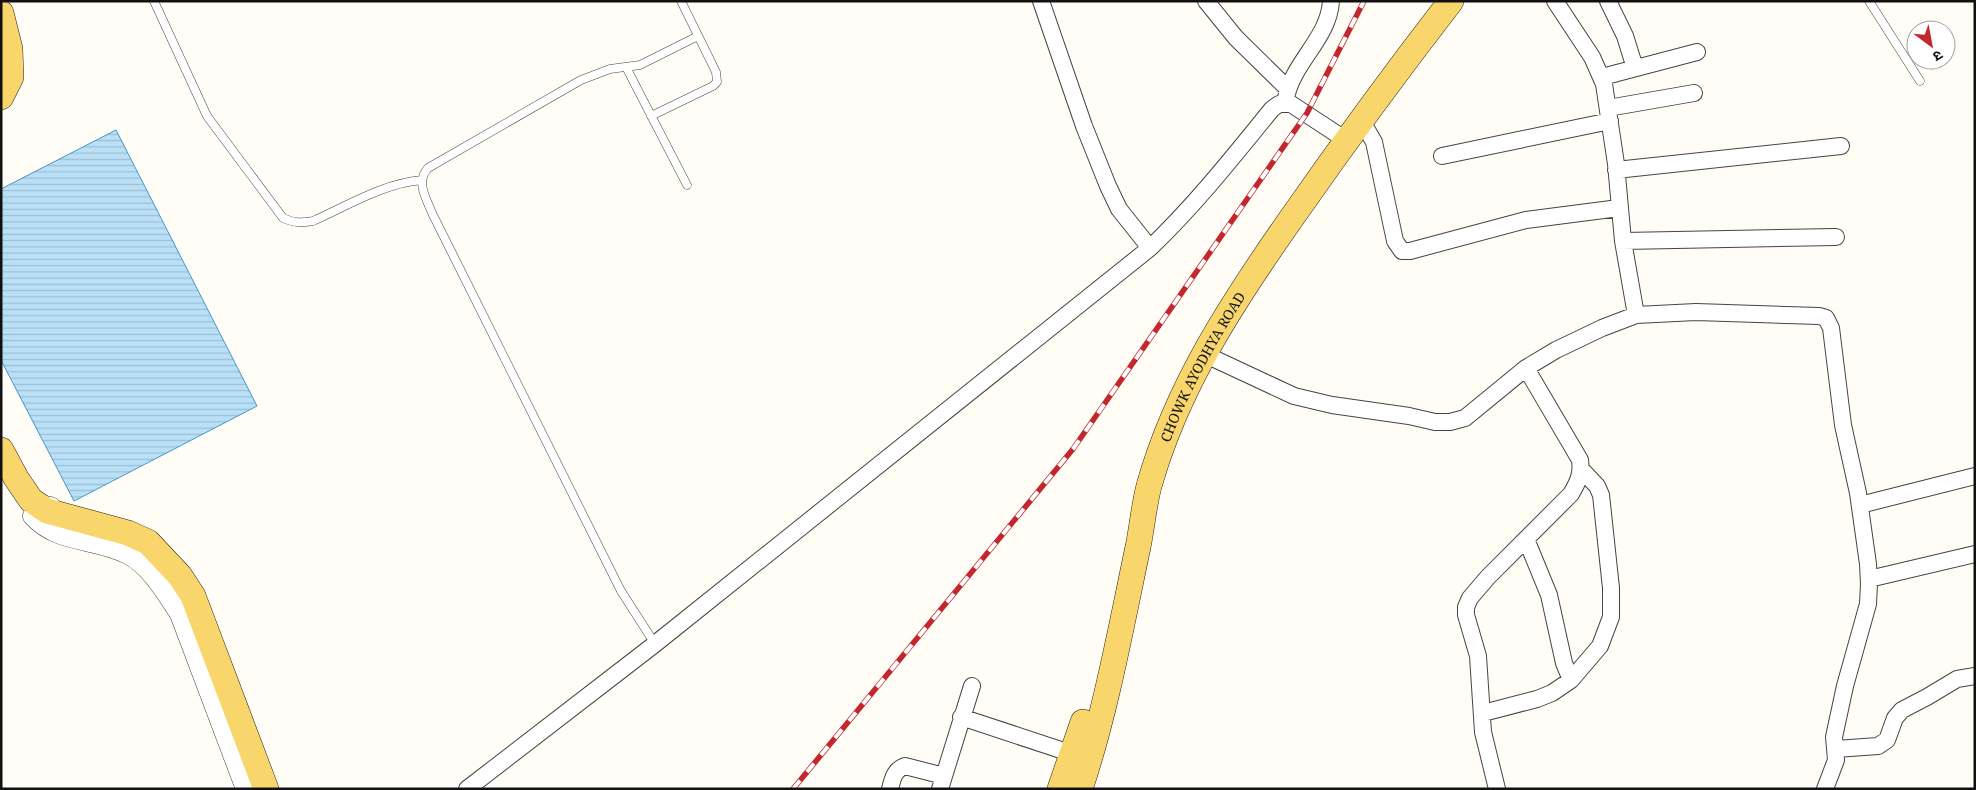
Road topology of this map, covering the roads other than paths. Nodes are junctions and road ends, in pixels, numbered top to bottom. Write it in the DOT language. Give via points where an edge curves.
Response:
graph roads {
  1 [pos="154,1"];
  2 [pos="681,1"];
  3 [pos="1041,1"];
  4 [pos="1206,1"];
  5 [pos="1331,1"];
  6 [pos="1431,1"];
  7 [pos="1451,1"];
  8 [pos="1555,1"];
  9 [pos="1608,1"];
  10 [pos="1869,1"];
  11 [pos="1,13"];
  12 [pos="698,36"];
  13 [pos="1697,52"];
  14 [pos="626,67"];
  15 [pos="1635,68"];
  16 [pos="1602,77"];
  17 [pos="1920,80"];
  18 [pos="1694,93"];
  19 [pos="1287,96"];
  20 [pos="1,97"];
  21 [pos="1609,114"];
  22 [pos="651,116"];
  23 [pos="1346,131"];
  24 [pos="1841,146"];
  25 [pos="1442,156"];
  26 [pos="1616,170"];
  27 [pos="422,180"];
  28 [pos="687,185"];
  29 [pos="1619,208"];
  30 [pos="1836,237"];
  31 [pos="1623,241"];
  32 [pos="1150,248"];
  33 [pos="1636,315"];
  34 [pos="1204,354"];
  35 [pos="1526,368"];
  36 [pos="1,450"];
  37 [pos="1581,469"];
  38 [pos="1,471"];
  39 [pos="1975,476"];
  40 [pos="1860,505"];
  41 [pos="42,513"];
  42 [pos="1526,539"];
  43 [pos="1975,554"];
  44 [pos="1869,579"];
  45 [pos="655,644"];
  46 [pos="1975,676"];
  47 [pos="1571,680"];
  48 [pos="972,686"];
  49 [pos="1483,713"];
  50 [pos="961,717"];
  51 [pos="1836,749"];
  52 [pos="1073,754"];
  53 [pos="942,782"];
  54 [pos="246,789"];
  55 [pos="253,789"];
  56 [pos="266,789"];
  57 [pos="274,789"];
  58 [pos="467,789"];
  59 [pos="890,789"];
  60 [pos="1060,789"];
  61 [pos="1080,789"];
  62 [pos="1497,789"];
  63 [pos="1825,789"];
  1 -- 27 [label="lane" via="207,116 283,218 301,224 313,221 393,186"];
  2 -- 12 [label="lane"];
  3 -- 32 [label="street" via="1108,186 1119,209"];
  4 -- 19 [label="street"];
  5 -- 19 [label="street" via="1327,25 1297,68"];
  6 -- 23 [label="main road, CHOWK AYODHYA ROAD"];
  7 -- 23 [label="main road, CHOWK AYODHYA ROAD"];
  8 -- 16 [label="street"];
  9 -- 15 [label="street" via="1625,36"];
  10 -- 17 [label="lane"];
  11 -- 20 [label="main road" via="10,49 11,77"];
  12 -- 14 [label="lane" via="640,65"];
  12 -- 22 [label="lane" via="716,72 717,82"];
  13 -- 15 [label="street"];
  14 -- 22 [label="lane"];
  14 -- 27 [label="lane" via="600,71 581,80 428,168"];
  15 -- 16 [label="street"];
  16 -- 21 [label="street"];
  18 -- 21 [label="street"];
  19 -- 23 [label="street" via="1291,104"];
  19 -- 32 [label="street" via="1272,109 1182,217"];
  21 -- 25 [label="street"];
  21 -- 26 [label="street"];
  22 -- 28 [label="lane"];
  23 -- 29 [label="street" via="1367,130 1374,142 1395,242 1402,251 1526,220"];
  23 -- 34 [label="main road, CHOWK AYODHYA ROAD" via="1238,294"];
  23 -- 52 [label="main road, CHOWK AYODHYA ROAD" via="1223,289 1181,364 1152,429"];
  24 -- 26 [label="street"];
  26 -- 29 [label="street"];
  27 -- 45 [label="lane" via="433,215 541,432 621,591"];
  29 -- 31 [label="street"];
  30 -- 31 [label="street"];
  31 -- 33 [label="street"];
  32 -- 45 [label="street"];
  33 -- 35 [label="street" via="1556,350"];
  33 -- 40 [label="street" via="1696,312 1826,318 1831,328 1843,425"];
  34 -- 35 [label="street" via="1294,396 1435,422 1465,418"];
  34 -- 61 [label="main road, CHOWK AYODHYA ROAD" via="1170,425 1149,486 1109,679"];
  35 -- 37 [label="street" via="1580,460"];
  36 -- 41 [label="main road" via="16,478"];
  37 -- 42 [label="street" via="1579,481 1571,494"];
  37 -- 47 [label="street" via="1601,495 1611,617 1600,646"];
  38 -- 41 [label="main road" via="20,506"];
  39 -- 40 [label="street"];
  40 -- 44 [label="street"];
  41 -- 54 [label="street" via="41,525 53,532 128,554 145,566 166,592 180,614"];
  41 -- 55 [label="main road" via="126,543 155,563 183,600"];
  41 -- 56 [label="main road" via="128,532 148,542 180,576 193,596"];
  41 -- 57 [label="street" via="123,522 157,539 182,565 204,604"];
  42 -- 47 [label="street" via="1549,595 1564,663"];
  42 -- 49 [label="street" via="1488,577 1466,607 1478,656"];
  43 -- 44 [label="street"];
  44 -- 51 [label="street" via="1868,604 1834,737"];
  45 -- 58 [label="street"];
  46 -- 51 [label="street" via="1957,679 1902,710 1895,718 1888,740 1882,744"];
  47 -- 49 [label="street" via="1537,699"];
  48 -- 50 [label="street"];
  49 -- 62 [label="street" via="1483,732"];
  50 -- 52 [label="street"];
  50 -- 53 [label="street"];
  51 -- 63 [label="street" via="1836,760"];
  52 -- 60 [label="main road, CHOWK AYODHYA ROAD"];
  53 -- 59 [label="street" via="905,766 894,774"];
}
